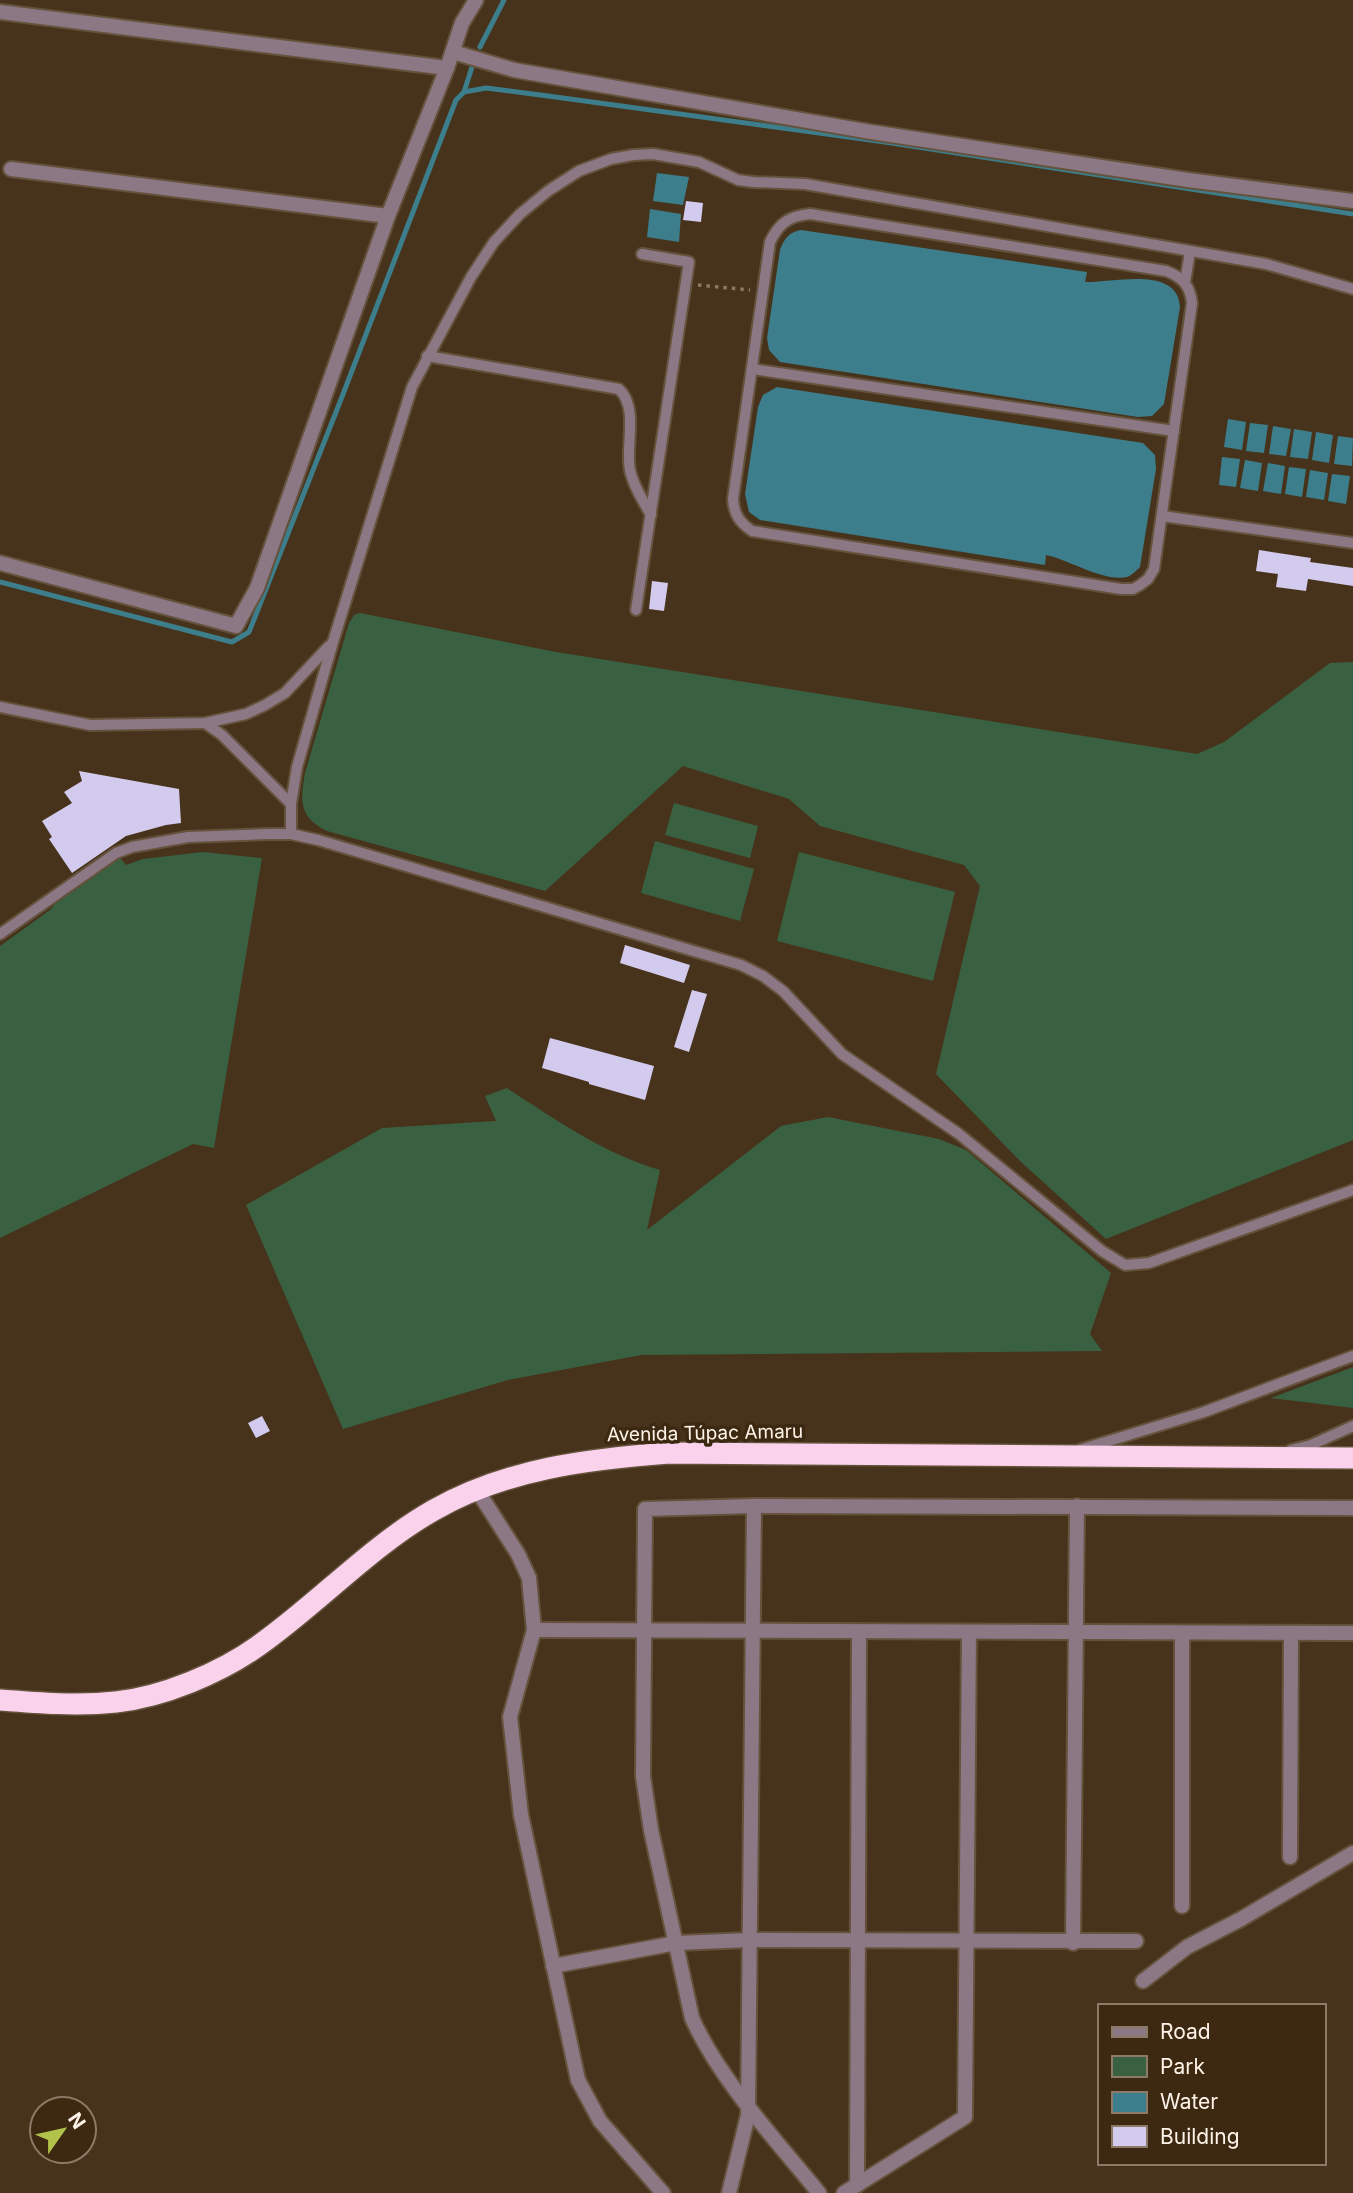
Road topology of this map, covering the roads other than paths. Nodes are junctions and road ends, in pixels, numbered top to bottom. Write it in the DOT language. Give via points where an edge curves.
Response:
graph roads {
  1 [pos="476,0"];
  2 [pos="0,12"];
  3 [pos="453,51"];
  4 [pos="447,68"];
  5 [pos="11,169"];
  6 [pos="1353,201"];
  7 [pos="387,216"];
  8 [pos="1189,252"];
  9 [pos="642,254"];
  10 [pos="1185,282"];
  11 [pos="1353,289"];
  12 [pos="427,356"];
  13 [pos="752,369"];
  14 [pos="1174,431"];
  15 [pos="651,515"];
  16 [pos="1162,516"];
  17 [pos="1353,543"];
  18 [pos="0,563"];
  19 [pos="636,610"];
  20 [pos="332,642"];
  21 [pos="0,707"];
  22 [pos="205,723"];
  23 [pos="291,804"];
  24 [pos="291,834"];
  25 [pos="0,933"];
  26 [pos="1353,1190"];
  27 [pos="1353,1356"];
  28 [pos="1353,1426"];
  29 [pos="1059,1456"];
  30 [pos="1265,1458"];
  31 [pos="1353,1458"];
  32 [pos="477,1490"];
  33 [pos="754,1506"];
  34 [pos="1077,1506"];
  35 [pos="1353,1508"];
  36 [pos="534,1630"];
  37 [pos="644,1631"];
  38 [pos="753,1631"];
  39 [pos="859,1632"];
  40 [pos="969,1632"];
  41 [pos="1076,1632"];
  42 [pos="1182,1633"];
  43 [pos="1291,1633"];
  44 [pos="1353,1633"];
  45 [pos="0,1700"];
  46 [pos="1353,1853"];
  47 [pos="1290,1857"];
  48 [pos="1182,1906"];
  49 [pos="750,1940"];
  50 [pos="858,1941"];
  51 [pos="1136,1941"];
  52 [pos="967,1942"];
  53 [pos="676,1943"];
  54 [pos="1073,1943"];
  55 [pos="554,1966"];
  56 [pos="1143,1981"];
  57 [pos="748,2104"];
  58 [pos="851,2189"];
  59 [pos="663,2193"];
  60 [pos="729,2193"];
  61 [pos="818,2193"];
  1 -- 3 [label="street"];
  2 -- 4 [label="street"];
  3 -- 4 [label="street"];
  3 -- 6 [label="street" via="514,70 871,132"];
  4 -- 7 [label="street"];
  5 -- 7 [label="street"];
  7 -- 18 [label="street" via="257,588 236,626"];
  8 -- 10 [label="lane"];
  8 -- 11 [label="lane" via="1266,264"];
  8 -- 12 [label="lane" via="805,184 746,181 699,162 633,155 579,171 520,214 471,277"];
  9 -- 15 [label="lane" via="689,262"];
  10 -- 13 [label="lane" via="1166,271 797,215 785,220 769,242"];
  10 -- 14 [label="lane" via="1192,303"];
  12 -- 15 [label="lane" via="619,390 628,407 630,473"];
  12 -- 20 [label="lane" via="412,387"];
  13 -- 14 [label="lane"];
  13 -- 16 [label="lane" via="733,499 737,518 752,531 1133,589 1154,569"];
  14 -- 16 [label="lane"];
  15 -- 19 [label="lane"];
  16 -- 17 [label="lane"];
  20 -- 22 [label="lane" via="285,693 246,714"];
  20 -- 23 [label="lane"];
  21 -- 22 [label="lane" via="90,725"];
  22 -- 23 [label="lane"];
  23 -- 24 [label="lane"];
  24 -- 25 [label="lane" via="188,837 123,849"];
  24 -- 26 [label="lane" via="741,965 763,976 842,1054 959,1134 1125,1265 1149,1263"];
  27 -- 29 [label="lane" via="1204,1412"];
  28 -- 30 [label="lane" via="1311,1445"];
  29 -- 30 [label="highway, Avenida Túpac Amaru"];
  29 -- 32 [label="highway, Avenida Túpac Amaru" via="669,1452 598,1458 534,1471"];
  30 -- 31 [label="highway, Avenida Túpac Amaru"];
  32 -- 36 [label="street" via="529,1578"];
  32 -- 45 [label="highway, Avenida Túpac Amaru" via="398,1533 257,1646 217,1670 173,1689 118,1702"];
  33 -- 34 [label="street"];
  33 -- 37 [label="street" via="645,1509"];
  33 -- 38 [label="street"];
  34 -- 35 [label="street"];
  34 -- 41 [label="street"];
  36 -- 37 [label="street"];
  36 -- 55 [label="street" via="510,1717 520,1815"];
  37 -- 38 [label="street"];
  37 -- 53 [label="street" via="643,1776 650,1830"];
  38 -- 39 [label="street"];
  38 -- 49 [label="street"];
  39 -- 40 [label="street"];
  39 -- 50 [label="street"];
  40 -- 41 [label="street"];
  40 -- 52 [label="street"];
  41 -- 42 [label="street"];
  41 -- 54 [label="street"];
  42 -- 43 [label="street"];
  42 -- 48 [label="street"];
  43 -- 44 [label="street"];
  43 -- 47 [label="street"];
  46 -- 56 [label="street" via="1187,1947"];
  49 -- 50 [label="street"];
  49 -- 53 [label="street"];
  49 -- 57 [label="street"];
  50 -- 52 [label="street"];
  50 -- 58 [label="street"];
  51 -- 54 [label="street"];
  52 -- 54 [label="street"];
  52 -- 58 [label="street" via="965,2117"];
  53 -- 55 [label="street"];
  53 -- 57 [label="street" via="692,2018 704,2044"];
  55 -- 59 [label="street" via="578,2080 600,2121"];
  57 -- 60 [label="street"];
  57 -- 61 [label="street"];
}
